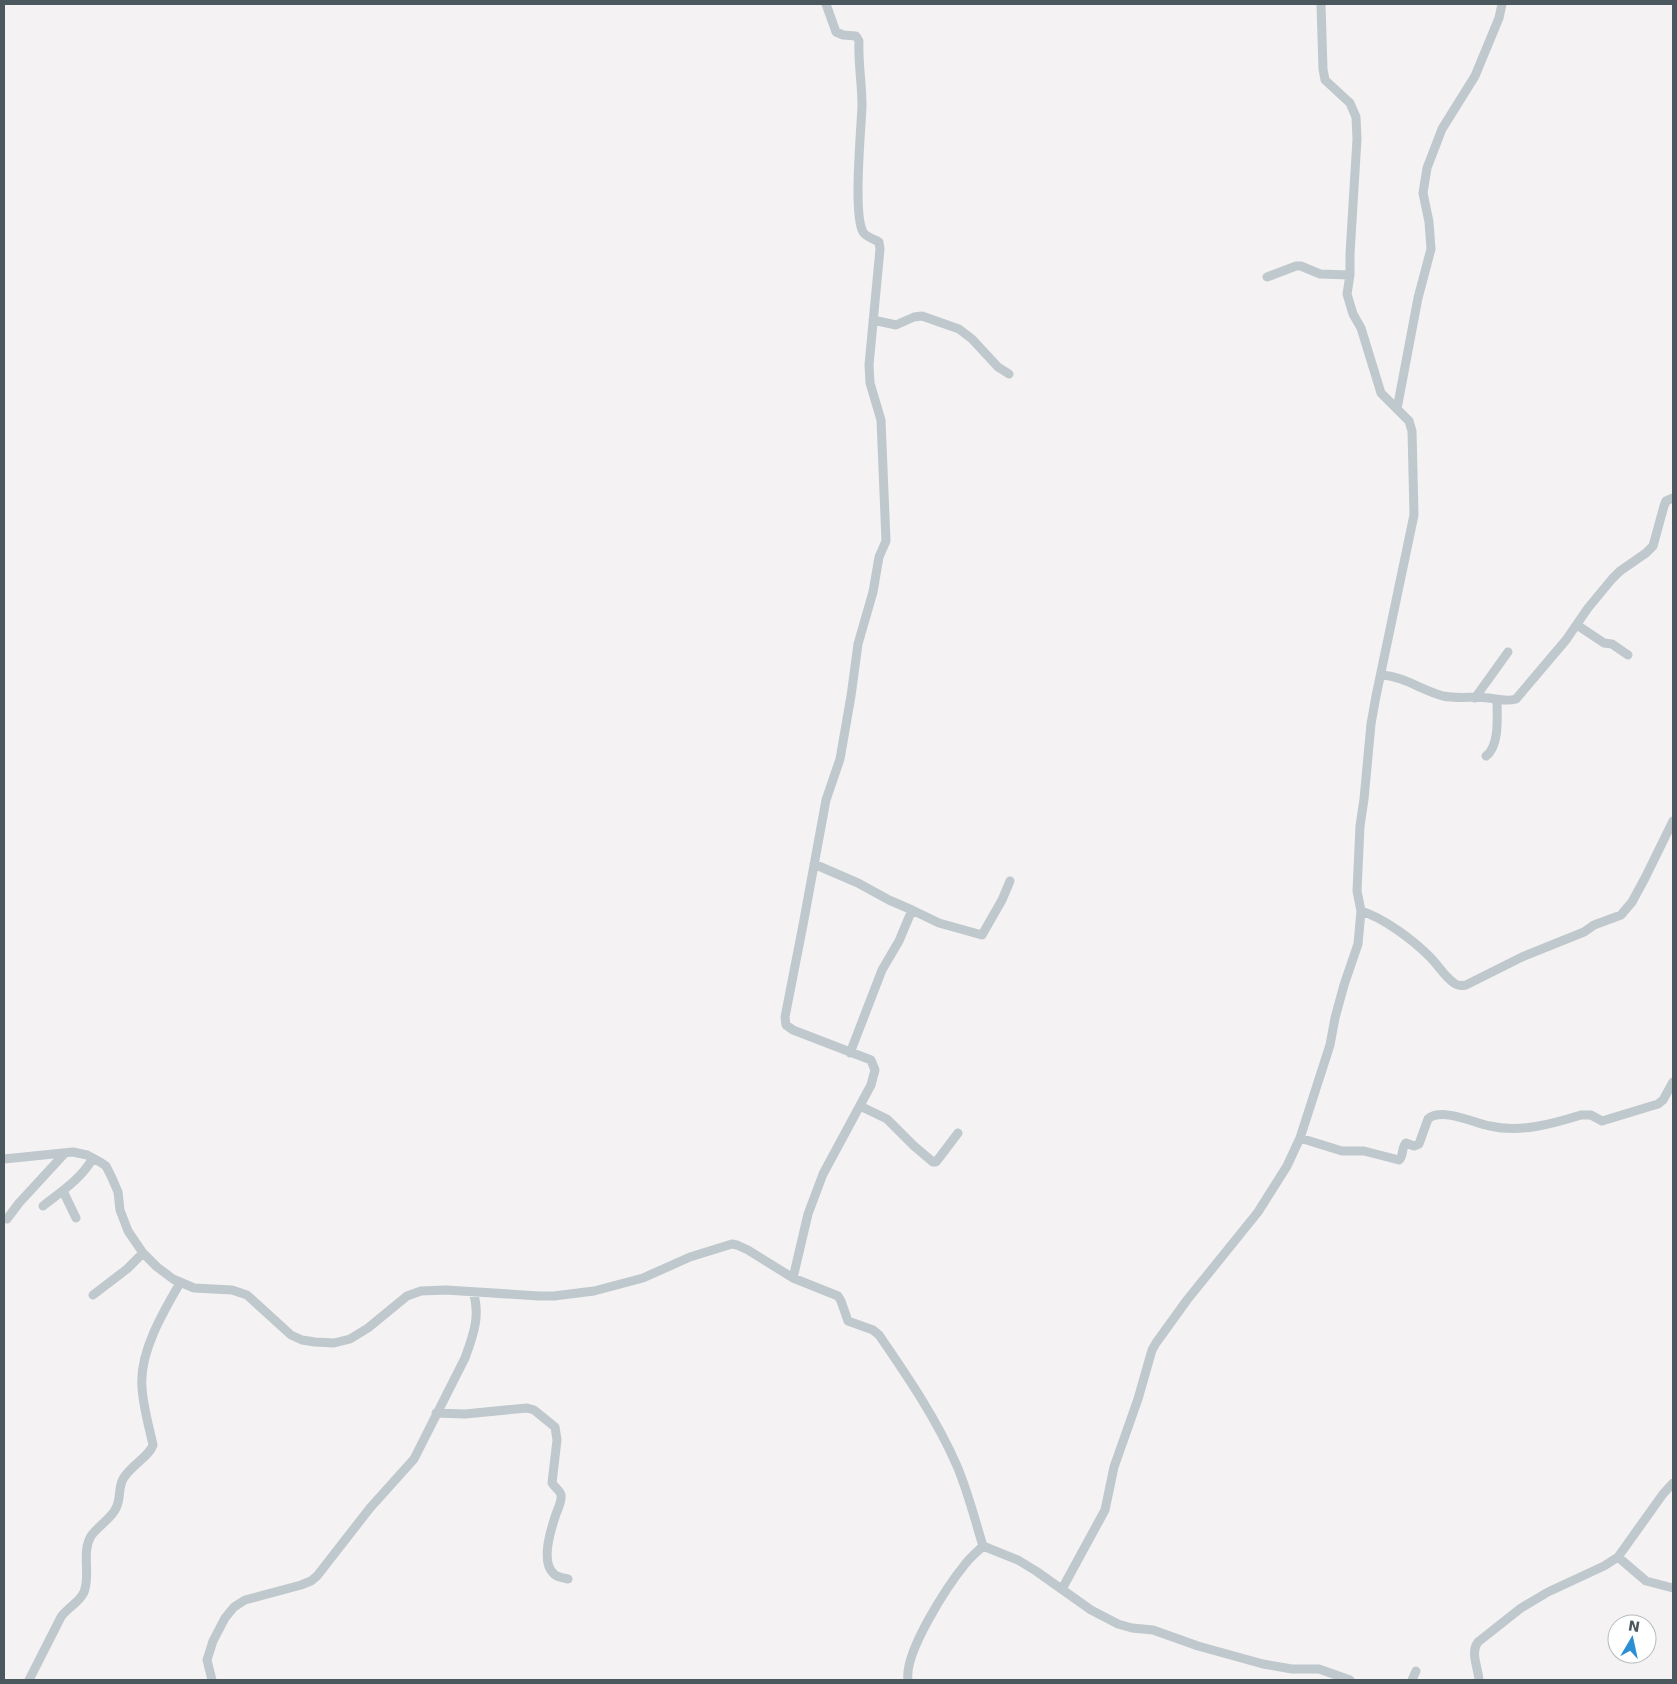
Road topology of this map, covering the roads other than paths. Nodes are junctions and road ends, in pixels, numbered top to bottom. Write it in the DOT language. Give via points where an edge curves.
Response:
graph roads {
  1 [pos="826,4"];
  2 [pos="1322,4"];
  3 [pos="1502,4"];
  4 [pos="1350,275"];
  5 [pos="1267,277"];
  6 [pos="873,320"];
  7 [pos="1009,374"];
  8 [pos="1397,409"];
  9 [pos="1673,498"];
  10 [pos="1577,625"];
  11 [pos="1508,652"];
  12 [pos="1628,655"];
  13 [pos="1381,675"];
  14 [pos="1475,698"];
  15 [pos="1497,700"];
  16 [pos="1486,756"];
  17 [pos="1673,821"];
  18 [pos="814,864"];
  19 [pos="1010,881"];
  20 [pos="912,910"];
  21 [pos="1361,912"];
  22 [pos="850,1053"];
  23 [pos="1673,1082"];
  24 [pos="860,1106"];
  25 [pos="958,1134"];
  26 [pos="1300,1138"];
  27 [pos="65,1153"];
  28 [pos="4,1158"];
  29 [pos="93,1158"];
  30 [pos="63,1191"];
  31 [pos="43,1206"];
  32 [pos="76,1218"];
  33 [pos="8,1219"];
  34 [pos="143,1253"];
  35 [pos="793,1278"];
  36 [pos="180,1283"];
  37 [pos="473,1292"];
  38 [pos="93,1295"];
  39 [pos="436,1413"];
  40 [pos="1673,1483"];
  41 [pos="983,1546"];
  42 [pos="1618,1557"];
  43 [pos="568,1579"];
  44 [pos="1673,1588"];
  45 [pos="1062,1589"];
  46 [pos="1416,1670"];
  47 [pos="29,1680"];
  48 [pos="212,1680"];
  49 [pos="908,1680"];
  50 [pos="1350,1680"];
  51 [pos="1412,1680"];
  52 [pos="1479,1680"];
  1 -- 6 [label="street" via="836,32 856,36 859,41 862,105 860,219 862,232 879,242 880,249"];
  2 -- 4 [label="street" via="1325,80 1350,103 1356,117"];
  3 -- 8 [label="street" via="1475,76 1442,129 1427,168 1423,193 1430,249"];
  4 -- 5 [label="street" via="1320,274 1296,266"];
  4 -- 8 [label="street" via="1347,294 1361,328 1374,376 1381,393"];
  6 -- 7 [label="street" via="896,325 922,316 959,329"];
  6 -- 18 [label="street" via="868,365 880,420 886,540 858,644 840,759 826,800"];
  8 -- 13 [label="street" via="1409,421 1412,431 1414,506"];
  9 -- 10 [label="street" via="1666,501 1653,546 1620,570"];
  10 -- 12 [label="street"];
  10 -- 15 [label="street" via="1516,699"];
  11 -- 14 [label="street"];
  13 -- 14 [label="street" via="1443,696"];
  13 -- 21 [label="street" via="1371,724 1360,826 1357,891"];
  14 -- 15 [label="street"];
  15 -- 16 [label="street" via="1494,745"];
  17 -- 21 [label="street" via="1632,902 1621,915 1466,985 1455,983 1417,944 1370,914"];
  18 -- 20 [label="street"];
  18 -- 22 [label="street" via="786,1025"];
  19 -- 20 [label="street" via="982,935 939,923"];
  20 -- 22 [label="street" via="882,970"];
  21 -- 26 [label="street" via="1358,944"];
  22 -- 24 [label="street" via="871,1060 875,1070"];
  23 -- 26 [label="street" via="1658,1104 1602,1121 1591,1115 1581,1115 1521,1129 1436,1114 1428,1119 1419,1144 1404,1145 1399,1160 1364,1151 1342,1151"];
  24 -- 25 [label="street" via="887,1118 933,1162"];
  24 -- 35 [label="street" via="823,1174 806,1221"];
  26 -- 45 [label="street" via="1287,1166 1258,1212 1187,1300 1152,1350 1114,1467 1105,1510"];
  27 -- 28 [label="street"];
  27 -- 29 [label="street" via="80,1153"];
  27 -- 33 [label="street"];
  29 -- 30 [label="street" via="86,1170"];
  29 -- 34 [label="street" via="106,1166 118,1192 120,1210 127,1227"];
  30 -- 31 [label="street"];
  30 -- 32 [label="street"];
  34 -- 36 [label="street" via="156,1267"];
  34 -- 38 [label="street"];
  35 -- 37 [label="street" via="748,1250 732,1244 690,1257 643,1278 594,1291 554,1296"];
  35 -- 41 [label="street" via="838,1296 848,1321 878,1335 909,1379 945,1443 964,1482"];
  36 -- 37 [label="street" via="247,1295 290,1334 302,1340 322,1343 350,1339 407,1296 420,1291"];
  36 -- 47 [label="street" via="165,1310 143,1366 142,1388 153,1445 148,1455 138,1461 122,1480 116,1509 91,1537 86,1547 84,1592 61,1617"];
  37 -- 39 [label="street" via="477,1314 474,1330 465,1358"];
  39 -- 43 [label="street" via="465,1414 523,1408 534,1410 555,1427 557,1440 552,1483 560,1492 561,1499 547,1551 551,1570"];
  39 -- 48 [label="street" via="414,1460 370,1508 317,1576 301,1585 245,1600 234,1607 213,1641 208,1660"];
  40 -- 42 [label="street"];
  41 -- 45 [label="street" via="1018,1560"];
  41 -- 49 [label="street" via="967,1561 930,1618 908,1665"];
  42 -- 44 [label="street" via="1649,1583"];
  42 -- 52 [label="street" via="1521,1608 1478,1642 1474,1654"];
  45 -- 50 [label="street" via="1091,1610 1124,1626 1153,1630 1268,1665 1319,1669"];
  46 -- 51 [label="street"];
}
